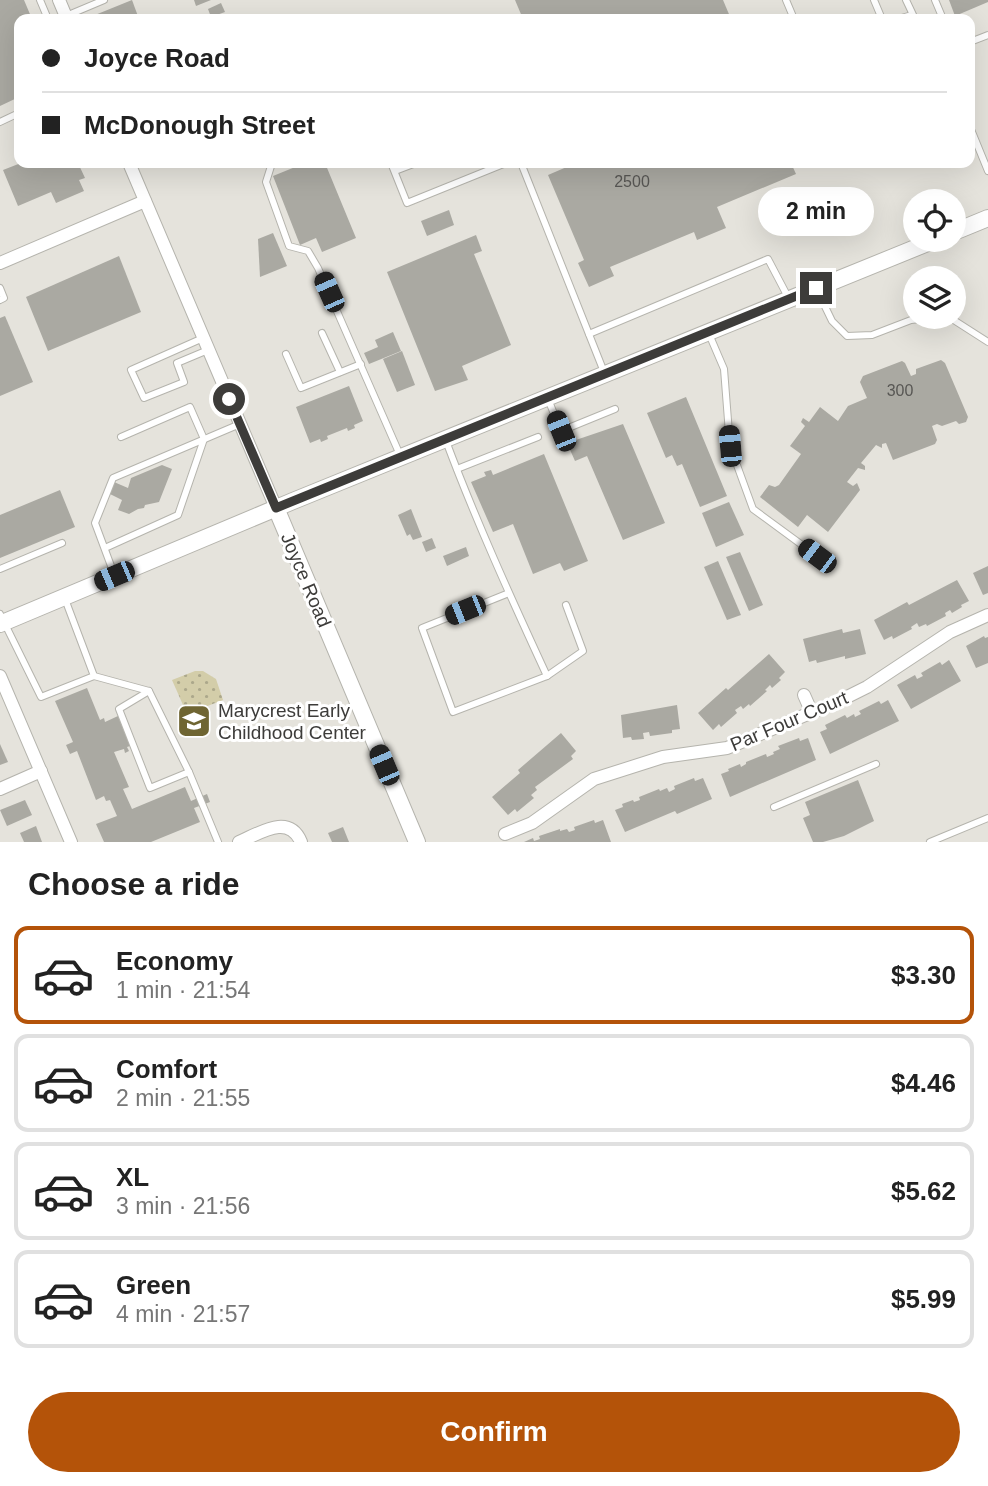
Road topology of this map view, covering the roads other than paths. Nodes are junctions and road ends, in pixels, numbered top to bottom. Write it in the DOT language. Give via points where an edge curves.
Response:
graph roads {
  1 [pos="104,0"];
  2 [pos="74,14"];
  3 [pos="975,139"];
  4 [pos="987,167"];
  5 [pos="130,168"];
  6 [pos="270,168"];
  7 [pos="393,168"];
  8 [pos="404,168"];
  9 [pos="485,168"];
  10 [pos="523,168"];
  11 [pos="395,172"];
  12 [pos="145,201"];
  13 [pos="988,218"];
  14 [pos="966,227"];
  15 [pos="905,252"];
  16 [pos="0,263"];
  17 [pos="0,288"];
  18 [pos="816,288"];
  19 [pos="789,299"];
  20 [pos="0,300"];
  21 [pos="903,323"];
  22 [pos="966,328"];
  23 [pos="708,332"];
  24 [pos="323,333"];
  25 [pos="589,334"];
  26 [pos="988,342"];
  27 [pos="206,344"];
  28 [pos="172,352"];
  29 [pos="286,354"];
  30 [pos="177,363"];
  31 [pos="361,364"];
  32 [pos="341,372"];
  33 [pos="605,374"];
  34 [pos="548,397"];
  35 [pos="615,409"];
  36 [pos="240,424"];
  37 [pos="121,437"];
  38 [pos="538,437"];
  39 [pos="204,439"];
  40 [pos="445,439"];
  41 [pos="401,457"];
  42 [pos="457,470"];
  43 [pos="276,508"];
  44 [pos="62,543"];
  45 [pos="105,548"];
  46 [pos="817,556"];
  47 [pos="0,569"];
  48 [pos="114,576"];
  49 [pos="509,593"];
  50 [pos="64,597"];
  51 [pos="566,605"];
  52 [pos="988,615"];
  53 [pos="2,620"];
  54 [pos="0,676"];
  55 [pos="94,676"];
  56 [pos="547,676"];
  57 [pos="149,691"];
  58 [pos="804,695"];
  59 [pos="812,713"];
  60 [pos="876,764"];
  61 [pos="41,771"];
  62 [pos="188,772"];
  63 [pos="0,789"];
  64 [pos="774,807"];
  65 [pos="988,818"];
  66 [pos="505,834"];
  67 [pos="71,842"];
  68 [pos="218,842"];
  69 [pos="239,842"];
  70 [pos="302,842"];
  71 [pos="417,842"];
  72 [pos="930,842"];
  1 -- 2 [label="lane"];
  3 -- 4 [label="lane"];
  5 -- 12 [label="street, Joyce Road"];
  6 -- 31 [label="lane" via="266,182 280,227 289,246 308,251"];
  7 -- 11 [label="lane"];
  8 -- 11 [label="lane"];
  9 -- 11 [label="lane" via="407,203"];
  10 -- 25 [label="lane"];
  12 -- 16 [label="street"];
  12 -- 27 [label="street, Joyce Road"];
  13 -- 14 [label="street"];
  15 -- 18 [label="street"];
  17 -- 20 [label="lane" via="4,298"];
  18 -- 19 [label="street"];
  18 -- 21 [label="lane" via="832,321 847,337 872,335"];
  19 -- 23 [label="street"];
  19 -- 25 [label="lane" via="768,259"];
  22 -- 26 [label="lane"];
  23 -- 33 [label="street"];
  23 -- 46 [label="lane" via="724,369 730,446 753,509"];
  24 -- 32 [label="lane"];
  25 -- 33 [label="lane"];
  27 -- 28 [label="lane"];
  27 -- 30 [label="lane"];
  27 -- 36 [label="street, Joyce Road"];
  28 -- 30 [label="lane"];
  28 -- 30 [label="lane" via="131,370 144,398 184,382"];
  29 -- 32 [label="lane" via="301,388"];
  31 -- 32 [label="lane"];
  31 -- 41 [label="lane"];
  33 -- 34 [label="street"];
  34 -- 35 [label="lane" via="561,431"];
  34 -- 40 [label="street"];
  36 -- 39 [label="lane"];
  36 -- 43 [label="street, Joyce Road"];
  37 -- 39 [label="lane" via="190,407"];
  38 -- 42 [label="lane"];
  39 -- 45 [label="lane" via="178,515"];
  39 -- 45 [label="lane" via="113,478 94,523"];
  40 -- 41 [label="street"];
  40 -- 42 [label="lane"];
  41 -- 43 [label="street"];
  42 -- 49 [label="lane"];
  43 -- 48 [label="street"];
  43 -- 71 [label="street, Joyce Road"];
  44 -- 47 [label="lane"];
  45 -- 48 [label="lane"];
  48 -- 50 [label="street"];
  49 -- 56 [label="lane"];
  49 -- 56 [label="lane" via="422,628 453,712"];
  50 -- 53 [label="street"];
  50 -- 55 [label="lane"];
  51 -- 56 [label="lane" via="583,651"];
  52 -- 59 [label="street, Par Four Court" via="950,632 867,687"];
  53 -- 55 [label="lane" via="41,697"];
  54 -- 61 [label="street"];
  55 -- 57 [label="lane"];
  57 -- 62 [label="lane"];
  57 -- 62 [label="lane" via="120,709 150,788"];
  58 -- 59 [label="street"];
  59 -- 66 [label="street, Par Four Court" via="727,748 663,757 594,779 532,823"];
  60 -- 64 [label="lane"];
  61 -- 63 [label="street"];
  61 -- 67 [label="street"];
  62 -- 68 [label="lane"];
  65 -- 72 [label="lane"];
  69 -- 70 [label="street" via="286,826"];
}
